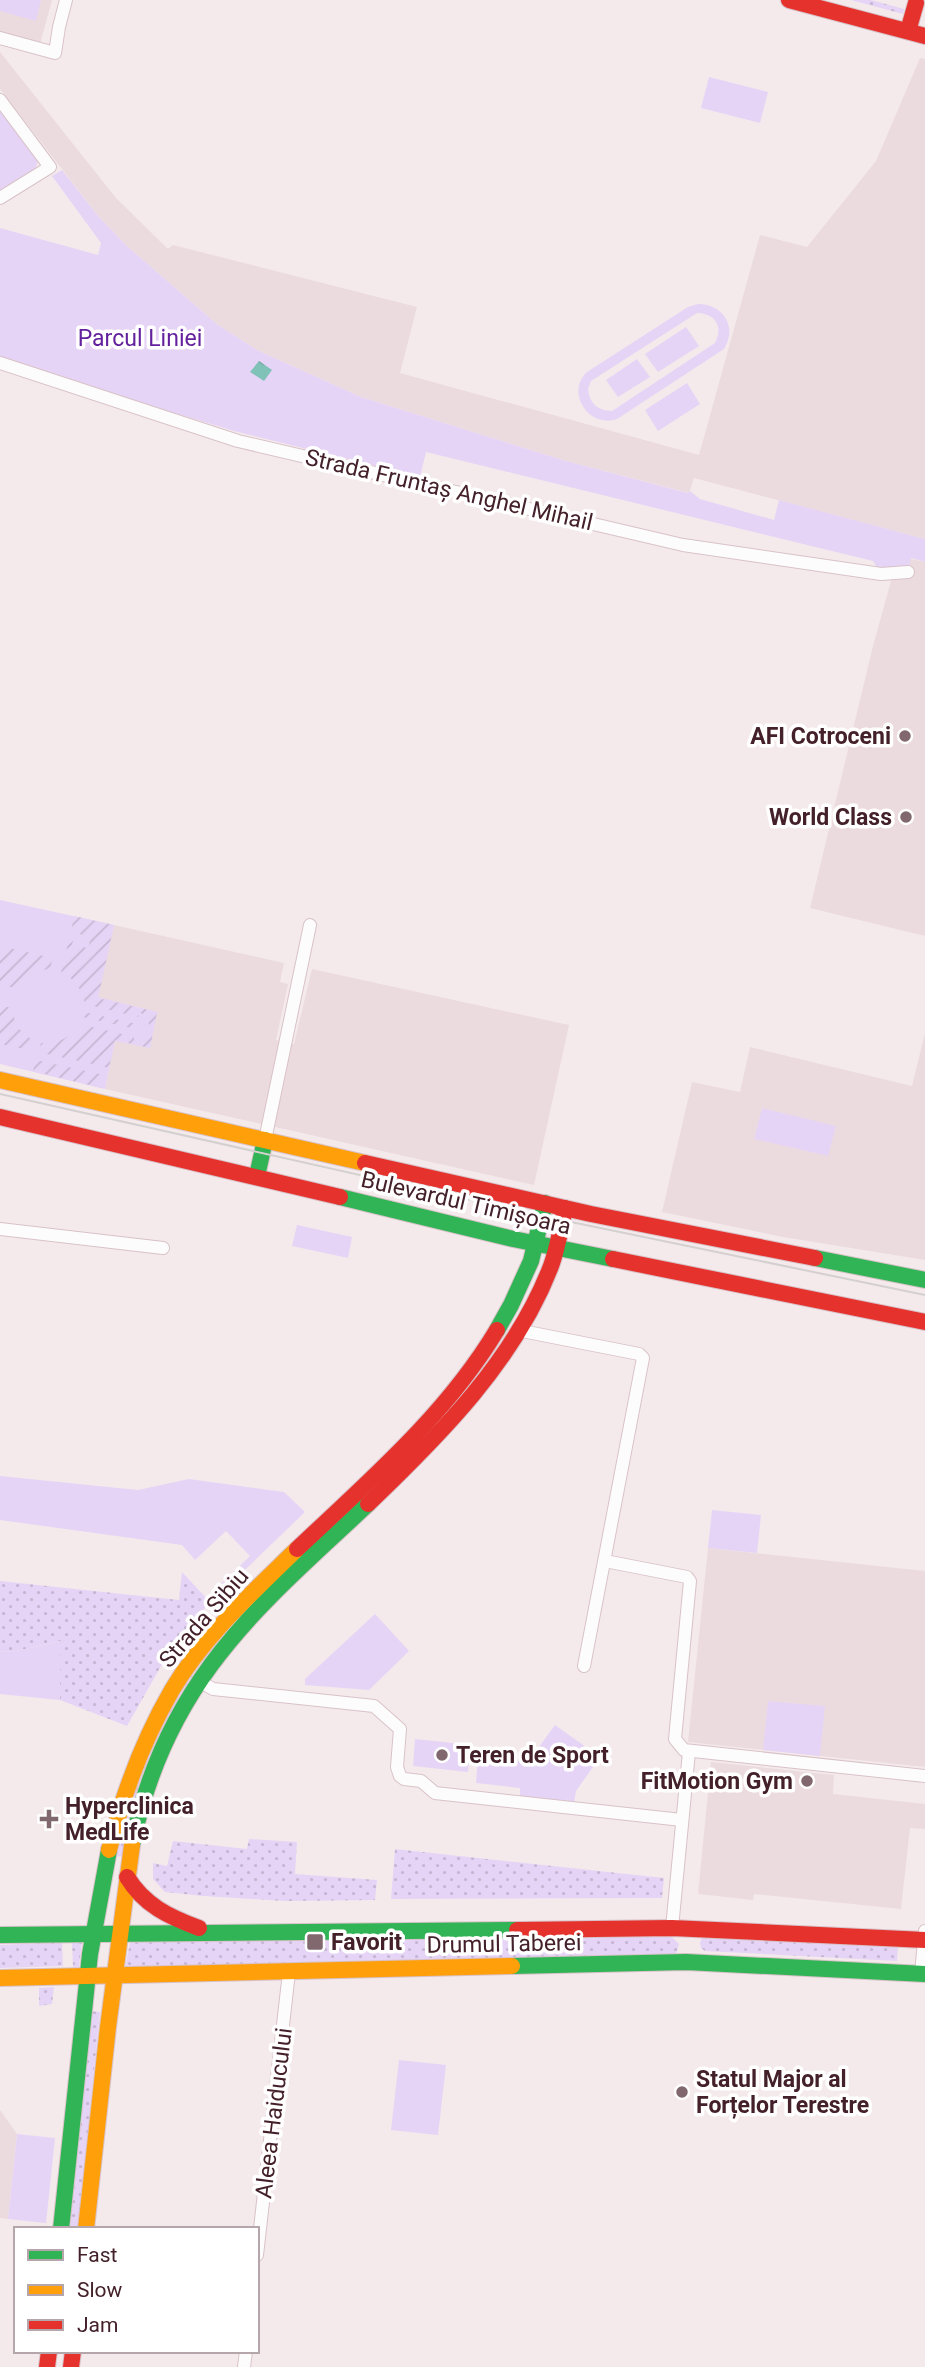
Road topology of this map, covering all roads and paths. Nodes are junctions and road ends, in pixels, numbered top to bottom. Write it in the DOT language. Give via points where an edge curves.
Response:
graph roads {
  1 [pos="66,0"];
  2 [pos="789,0"];
  3 [pos="915,3"];
  4 [pos="908,31"];
  5 [pos="925,36"];
  6 [pos="0,38"];
  7 [pos="0,100"];
  8 [pos="0,198"];
  9 [pos="0,363"];
  10 [pos="908,572"];
  11 [pos="310,925"];
  12 [pos="1,1085"];
  13 [pos="0,1117"];
  14 [pos="265,1140"];
  15 [pos="257,1176"];
  16 [pos="545,1203"];
  17 [pos="565,1208"];
  18 [pos="0,1229"];
  19 [pos="536,1244"];
  20 [pos="163,1248"];
  21 [pos="555,1248"];
  22 [pos="925,1280"];
  23 [pos="925,1322"];
  24 [pos="517,1330"];
  25 [pos="605,1561"];
  26 [pos="584,1665"];
  27 [pos="199,1681"];
  28 [pos="689,1752"];
  29 [pos="925,1776"];
  30 [pos="682,1820"];
  31 [pos="127,1877"];
  32 [pos="120,1933"];
  33 [pos="212,1933"];
  34 [pos="92,1934"];
  35 [pos="0,1935"];
  36 [pos="925,1937"];
  37 [pos="683,1942"];
  38 [pos="289,1972"];
  39 [pos="923,1973"];
  40 [pos="114,1976"];
  41 [pos="87,1977"];
  42 [pos="0,1978"];
  43 [pos="61,2227"];
  44 [pos="86,2227"];
  45 [pos="259,2237"];
  1 -- 6 [label="street" via="55,53"];
  2 -- 4 [label="main road"];
  3 -- 4 [label="main road"];
  4 -- 5 [label="main road"];
  7 -- 8 [label="street" via="50,167"];
  9 -- 10 [label="street, Strada Fruntaș Anghel Mihail" via="238,440 683,545 881,574"];
  11 -- 14 [label="street"];
  12 -- 14 [label="main road, Bulevardul Timișoara"];
  13 -- 15 [label="main road, Bulevardul Timișoara"];
  14 -- 15 [label="main road"];
  14 -- 16 [label="main road, Bulevardul Timișoara"];
  15 -- 19 [label="main road, Bulevardul Timișoara"];
  16 -- 17 [label="main road, Bulevardul Timișoara"];
  16 -- 19 [label="main road, Strada Sibiu"];
  17 -- 21 [label="main road, Strada Sibiu"];
  17 -- 22 [label="main road, Bulevardul Timișoara"];
  18 -- 20 [label="street"];
  19 -- 21 [label="main road, Bulevardul Timișoara"];
  19 -- 34 [label="main road, Strada Sibiu" via="516,1296 463,1380 231,1614 173,1690 130,1782"];
  21 -- 23 [label="main road, Bulevardul Timișoara"];
  21 -- 24 [label="main road, Strada Sibiu" via="545,1279"];
  24 -- 25 [label="street" via="643,1358"];
  24 -- 27 [label="main road, Strada Sibiu" via="446,1424 242,1626"];
  25 -- 26 [label="street"];
  25 -- 28 [label="street" via="690,1581 675,1740"];
  27 -- 30 [label="street" via="214,1689 374,1706 400,1729 400,1776 421,1781 435,1793"];
  27 -- 31 [label="main road, Strada Sibiu" via="161,1753 135,1831"];
  28 -- 29 [label="street"];
  28 -- 30 [label="street"];
  30 -- 37 [label="street"];
  31 -- 32 [label="main road, Strada Sibiu"];
  31 -- 33 [label="main road" via="157,1910"];
  32 -- 33 [label="main road, Drumul Taberei"];
  32 -- 34 [label="main road, Drumul Taberei"];
  32 -- 40 [label="main road, Strada Sibiu"];
  33 -- 37 [label="main road, Drumul Taberei"];
  34 -- 35 [label="main road, Drumul Taberei"];
  34 -- 41 [label="main road, Strada Sibiu"];
  36 -- 37 [label="main road, Drumul Taberei"];
  36 -- 39 [label="street"];
  37 -- 38 [label="main road, Drumul Taberei"];
  37 -- 39 [label="main road, Drumul Taberei"];
  38 -- 40 [label="main road, Drumul Taberei"];
  38 -- 45 [label="street, Aleea Haiducului"];
  40 -- 41 [label="main road, Drumul Taberei"];
  40 -- 44 [label="main road, Strada Sibiu"];
  41 -- 42 [label="main road, Drumul Taberei"];
  41 -- 43 [label="main road, Strada Sibiu"];
}
